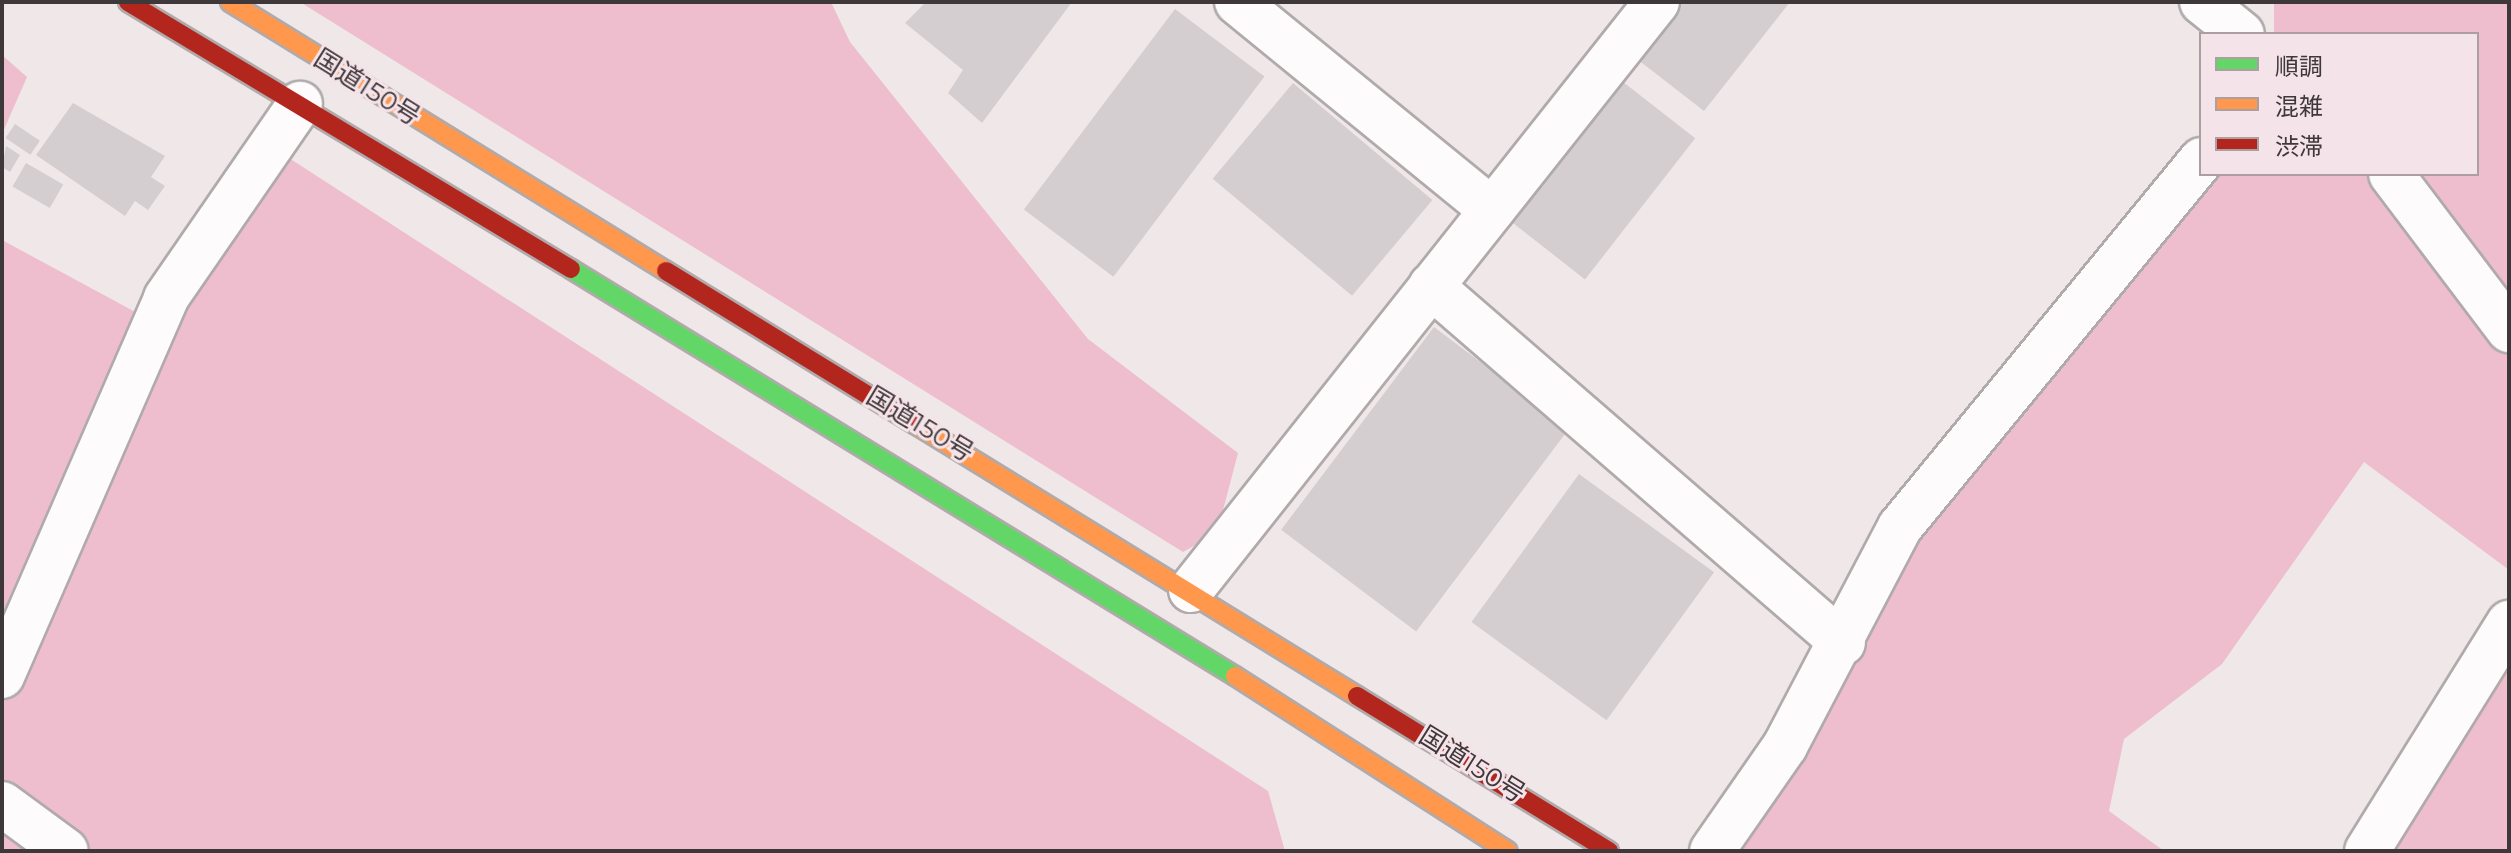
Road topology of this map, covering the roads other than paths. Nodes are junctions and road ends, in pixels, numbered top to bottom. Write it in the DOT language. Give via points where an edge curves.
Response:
graph roads {
  1 [pos="128,2"];
  2 [pos="231,2"];
  3 [pos="1237,2"];
  4 [pos="1657,2"];
  5 [pos="2202,2"];
  6 [pos="2240,32"];
  7 [pos="300,104"];
  8 [pos="2199,162"];
  9 [pos="2393,176"];
  10 [pos="1492,210"];
  11 [pos="1431,286"];
  12 [pos="2509,330"];
  13 [pos="1191,590"];
  14 [pos="2509,623"];
  15 [pos="1843,643"];
  16 [pos="2,676"];
  17 [pos="2,804"];
  18 [pos="66,851"];
  19 [pos="1508,851"];
  20 [pos="1609,851"];
  21 [pos="1712,851"];
  22 [pos="2367,851"];
  1 -- 7 [label="highway, 国道150号"];
  2 -- 13 [label="highway, 国道150号"];
  3 -- 10 [label="street"];
  4 -- 10 [label="street"];
  5 -- 6 [label="street"];
  7 -- 16 [label="street" via="166,298"];
  7 -- 19 [label="highway, 国道150号" via="1078,575"];
  8 -- 15 [label="street" via="1900,527"];
  9 -- 12 [label="street"];
  10 -- 11 [label="street"];
  11 -- 13 [label="street"];
  11 -- 15 [label="street"];
  13 -- 20 [label="highway, 国道150号"];
  14 -- 22 [label="street"];
  15 -- 21 [label="street" via="1785,746"];
  17 -- 18 [label="street"];
}
